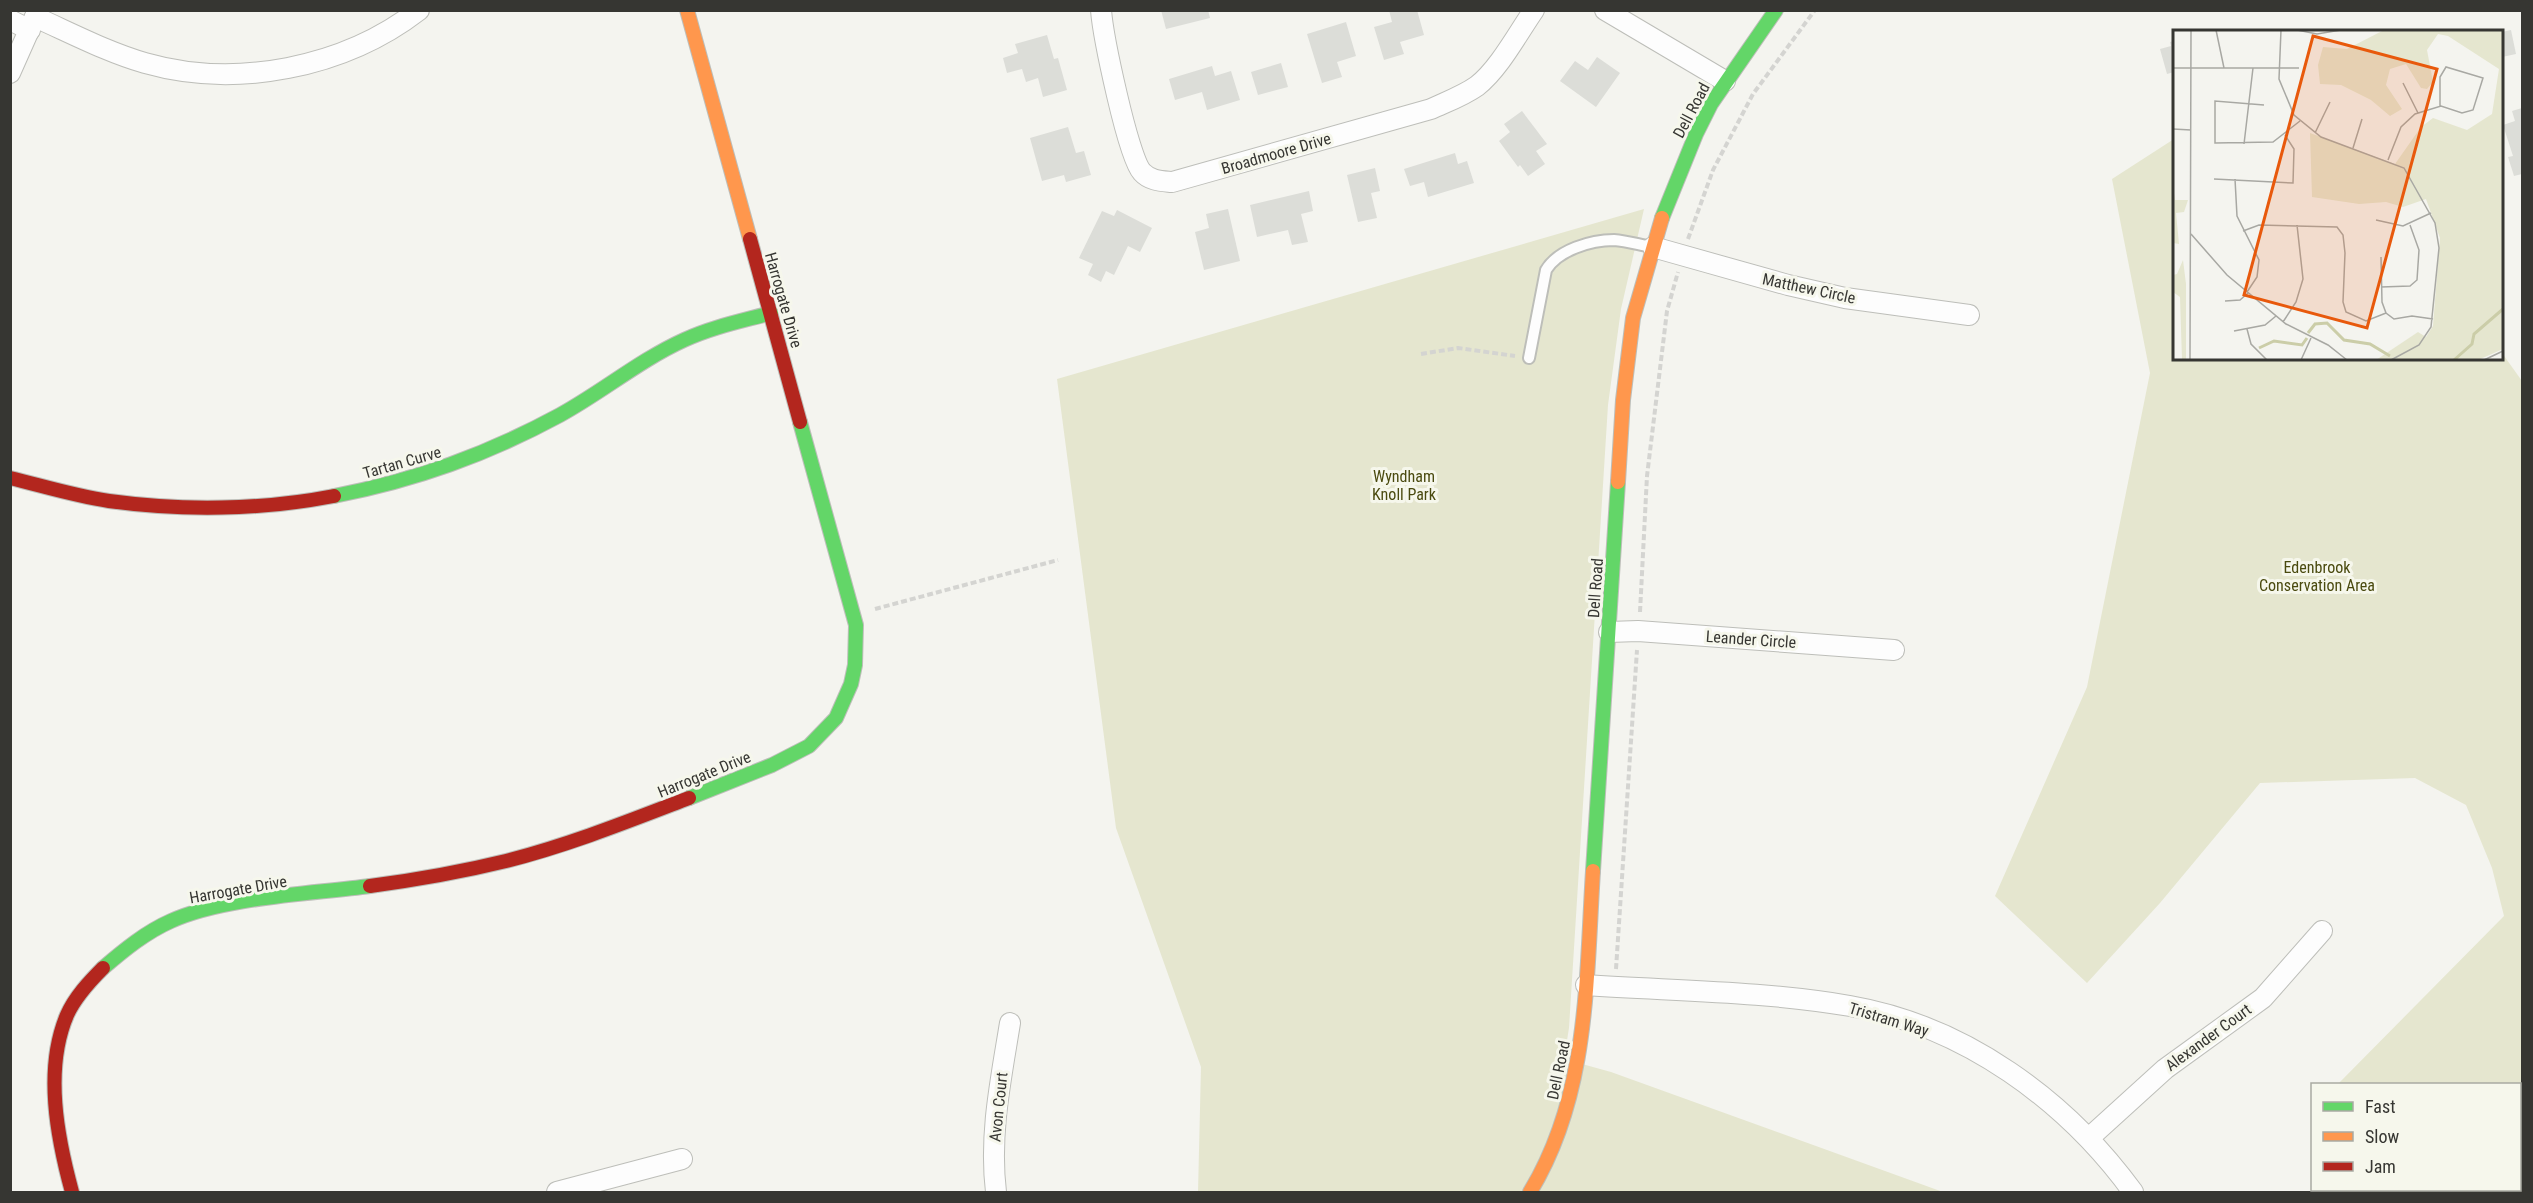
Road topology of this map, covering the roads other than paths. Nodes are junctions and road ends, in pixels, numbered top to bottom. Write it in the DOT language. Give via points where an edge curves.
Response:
graph roads {
  1 [pos="419,10"];
  2 [pos="687,10"];
  3 [pos="1101,10"];
  4 [pos="1534,10"];
  5 [pos="1605,10"];
  6 [pos="1776,10"];
  7 [pos="34,19"];
  8 [pos="10,20"];
  9 [pos="10,73"];
  10 [pos="1725,81"];
  11 [pos="1653,247"];
  12 [pos="771,313"];
  13 [pos="1969,315"];
  14 [pos="1529,358"];
  15 [pos="10,478"];
  16 [pos="1609,632"];
  17 [pos="1894,650"];
  18 [pos="2322,931"];
  19 [pos="1586,985"];
  20 [pos="1010,1023"];
  21 [pos="2089,1138"];
  22 [pos="682,1159"];
  23 [pos="72,1192"];
  24 [pos="557,1192"];
  25 [pos="996,1192"];
  26 [pos="1530,1192"];
  27 [pos="2133,1192"];
  1 -- 7 [label="street" via="359,47 308,64 254,73 199,72 146,63"];
  2 -- 12 [label="street, Harrogate Drive"];
  3 -- 4 [label="street, Broadmoore Drive" via="1111,70 1135,159 1143,173 1156,181 1172,182 1455,99 1478,85"];
  5 -- 10 [label="street"];
  6 -- 10 [label="street, Dell Road"];
  7 -- 8 [label="street"];
  7 -- 9 [label="street"];
  10 -- 11 [label="street, Dell Road" via="1696,134"];
  11 -- 13 [label="street, Matthew Circle" via="1845,298"];
  11 -- 14 [label="lane" via="1606,240 1575,249 1551,262 1546,270"];
  11 -- 16 [label="street, Dell Road" via="1633,318 1623,400"];
  12 -- 15 [label="street, Tartan Curve" via="707,330 672,345 576,406 508,442 438,470 365,490 290,502 203,507 138,504"];
  12 -- 23 [label="street, Harrogate Drive" via="854,615 858,655 852,686 838,715 817,738 792,756 555,847 476,868 224,905 183,916 147,933 94,976 76,997 65,1021 58,1048 55,1090 58,1132"];
  16 -- 17 [label="street, Leander Circle"];
  16 -- 19 [label="street, Dell Road"];
  18 -- 21 [label="street, Alexander Court" via="2263,998 2164,1069"];
  19 -- 21 [label="street, Tristram Way" via="1791,998 1853,1006 1913,1023 1971,1049 2025,1081"];
  19 -- 26 [label="street, Dell Road" via="1580,1054 1569,1105"];
  20 -- 25 [label="street, Avon Court" via="995,1112"];
  21 -- 27 [label="street, Tristram Way"];
  22 -- 24 [label="street"];
}
